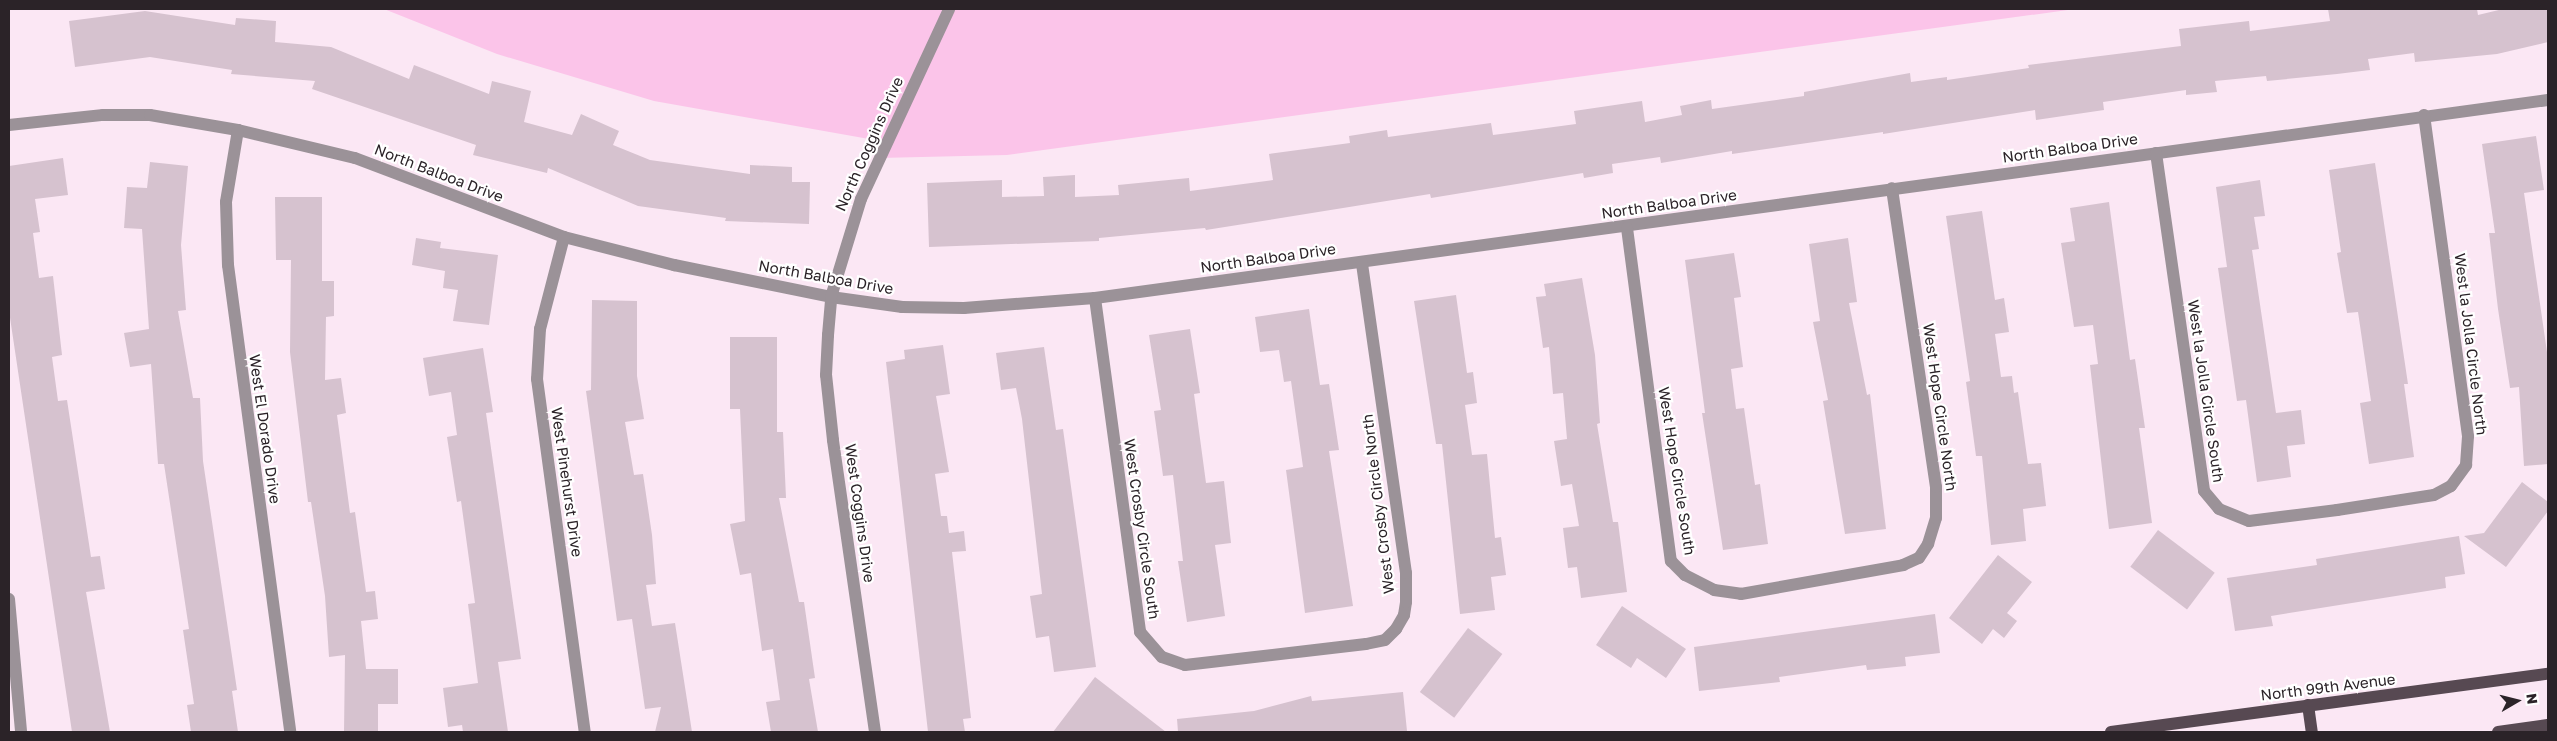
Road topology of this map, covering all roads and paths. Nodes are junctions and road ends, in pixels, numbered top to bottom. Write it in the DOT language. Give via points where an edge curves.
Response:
graph roads {
  1 [pos="949,9"];
  2 [pos="2548,100"];
  3 [pos="2424,115"];
  4 [pos="9,125"];
  5 [pos="238,130"];
  6 [pos="2156,152"];
  7 [pos="1892,188"];
  8 [pos="1627,228"];
  9 [pos="564,237"];
  10 [pos="1362,262"];
  11 [pos="832,297"];
  12 [pos="1095,298"];
  13 [pos="2337,510"];
  14 [pos="1822,582"];
  15 [pos="9,599"];
  16 [pos="1290,653"];
  17 [pos="2548,674"];
  18 [pos="2308,705"];
  19 [pos="2548,725"];
  20 [pos="21,732"];
  21 [pos="290,732"];
  22 [pos="585,732"];
  23 [pos="875,732"];
  24 [pos="2111,732"];
  25 [pos="2312,732"];
  26 [pos="2498,732"];
  1 -- 11 [label="street, North Coggins Drive" via="861,200"];
  2 -- 3 [label="street, North Balboa Drive"];
  3 -- 6 [label="street, North Balboa Drive"];
  3 -- 13 [label="street, West la Jolla Circle North" via="2468,436 2466,465 2451,486 2434,495"];
  4 -- 5 [label="street, North Balboa Drive" via="103,115 150,115"];
  5 -- 9 [label="street, North Balboa Drive" via="355,158"];
  5 -- 21 [label="street, West El Dorado Drive" via="226,202 228,264"];
  6 -- 7 [label="street, North Balboa Drive"];
  6 -- 13 [label="street, West la Jolla Circle South" via="2204,491 2219,509 2249,521"];
  7 -- 8 [label="street, North Balboa Drive"];
  7 -- 14 [label="street, West Hope Circle North" via="1936,487 1936,518 1928,544 1919,558 1903,565"];
  8 -- 10 [label="street, North Balboa Drive"];
  8 -- 14 [label="street, West Hope Circle South" via="1671,561 1685,575 1714,590 1741,594"];
  9 -- 11 [label="street, North Balboa Drive" via="674,265"];
  9 -- 22 [label="street, West Pinehurst Drive" via="540,329 537,379"];
  10 -- 12 [label="street, North Balboa Drive"];
  10 -- 16 [label="street, West Crosby Circle North" via="1406,573 1404,615 1385,640"];
  11 -- 12 [label="street, North Balboa Drive" via="902,307 964,308"];
  11 -- 23 [label="street, West Coggins Drive" via="826,375"];
  12 -- 16 [label="street, West Crosby Circle South" via="1140,632 1162,657 1185,665"];
  15 -- 20 [label="street"];
  17 -- 18 [label="main road, North 99th Avenue"];
  18 -- 24 [label="main road, North 99th Avenue"];
  18 -- 25 [label="main road"];
  19 -- 26 [label="main road"];
}
